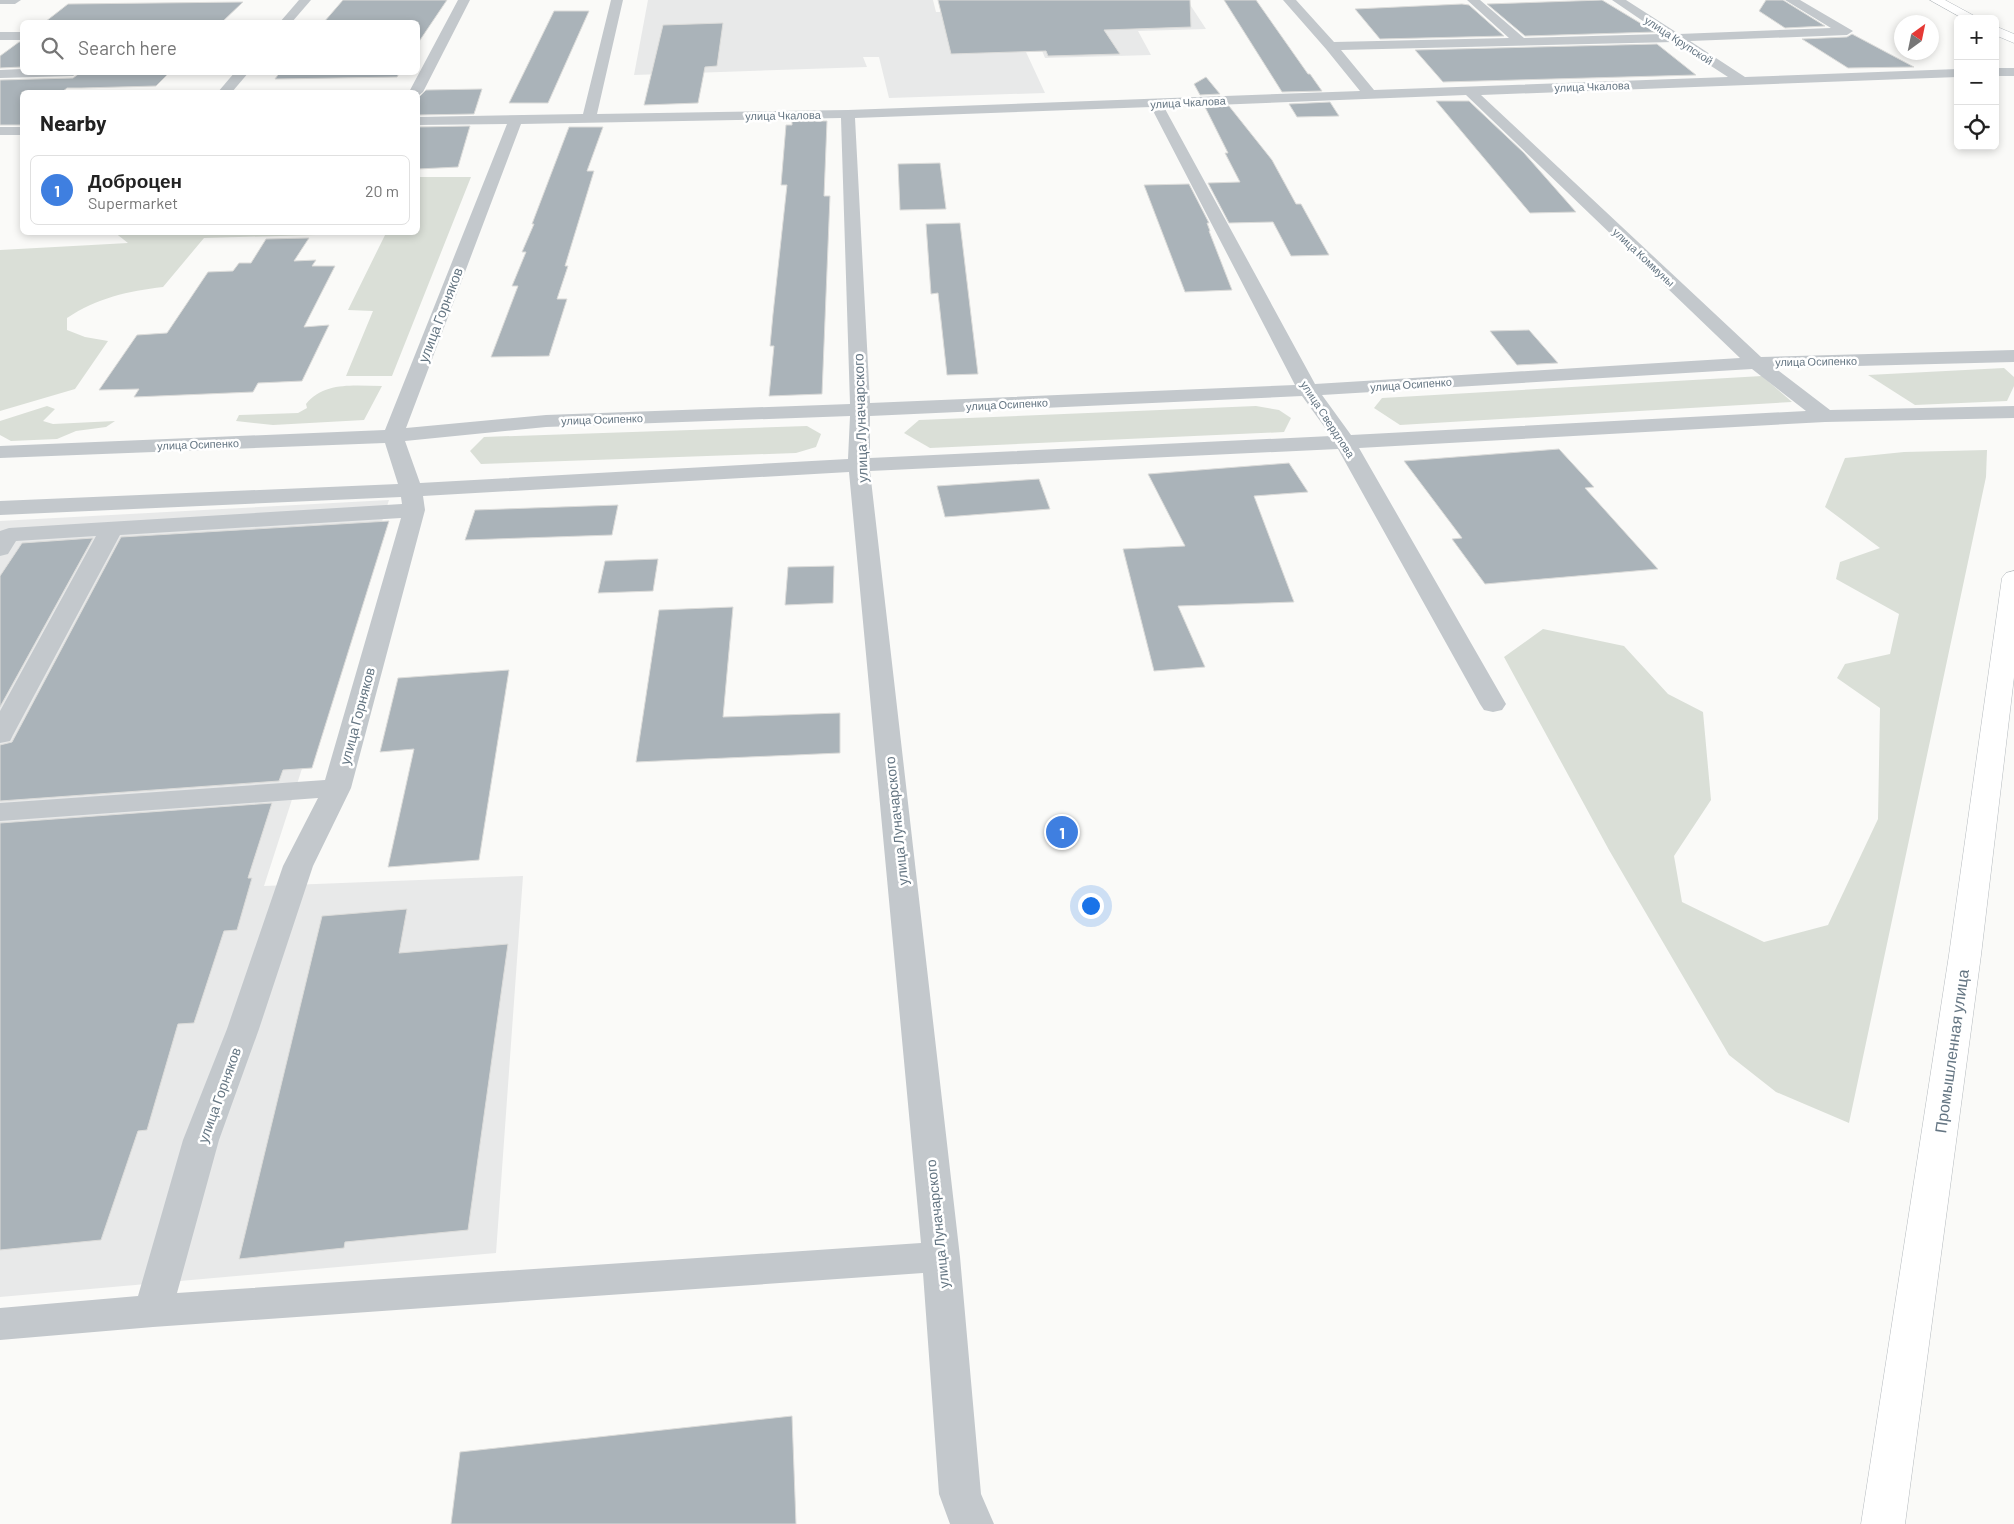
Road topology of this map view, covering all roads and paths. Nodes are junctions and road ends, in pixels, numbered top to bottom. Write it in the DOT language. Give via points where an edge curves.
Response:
graph roads {
  1 [pos="0,0"];
  2 [pos="15,0"];
  3 [pos="305,0"];
  4 [pos="464,0"];
  5 [pos="617,0"];
  6 [pos="1289,0"];
  7 [pos="1472,0"];
  8 [pos="1618,0"];
  9 [pos="1791,0"];
  10 [pos="1936,0"];
  11 [pos="1966,15"];
  12 [pos="288,20"];
  13 [pos="1999,32"];
  14 [pos="0,36"];
  15 [pos="20,36"];
  16 [pos="1675,38"];
  17 [pos="2014,39"];
  18 [pos="1520,41"];
  19 [pos="1331,46"];
  20 [pos="1999,72"];
  21 [pos="2014,72"];
  22 [pos="20,73"];
  23 [pos="1954,73"];
  24 [pos="0,74"];
  25 [pos="239,75"];
  26 [pos="1741,80"];
  27 [pos="227,90"];
  28 [pos="417,90"];
  29 [pos="1469,91"];
  30 [pos="1370,94"];
  31 [pos="1156,104"];
  32 [pos="848,114"];
  33 [pos="588,117"];
  34 [pos="516,119"];
  35 [pos="420,121"];
  36 [pos="20,130"];
  37 [pos="0,131"];
  38 [pos="2014,356"];
  39 [pos="1756,363"];
  40 [pos="1308,390"];
  41 [pos="860,410"];
  42 [pos="2014,412"];
  43 [pos="1825,416"];
  44 [pos="394,436"];
  45 [pos="1345,442"];
  46 [pos="0,452"];
  47 [pos="859,464"];
  48 [pos="413,500"];
  49 [pos="0,508"];
  50 [pos="112,528"];
  51 [pos="0,549"];
  52 [pos="2014,578"];
  53 [pos="1493,704"];
  54 [pos="0,736"];
  55 [pos="337,788"];
  56 [pos="0,812"];
  57 [pos="941,1257"];
  58 [pos="153,1311"];
  59 [pos="0,1324"];
  60 [pos="972,1524"];
  61 [pos="1883,1524"];
  1 -- 2 [label="street"];
  3 -- 12 [label="street"];
  4 -- 28 [label="street"];
  5 -- 33 [label="street"];
  6 -- 19 [label="street"];
  7 -- 18 [label="street"];
  8 -- 16 [label="street, улица Крупской"];
  9 -- 16 [label="street" via="1846,31"];
  10 -- 11 [label="main road"];
  13 -- 17 [label="main road"];
  14 -- 15 [label="street"];
  16 -- 18 [label="street"];
  16 -- 26 [label="street, улица Крупской"];
  18 -- 19 [label="street"];
  19 -- 30 [label="street"];
  20 -- 21 [label="street"];
  22 -- 24 [label="street"];
  23 -- 26 [label="street, улица Чкалова"];
  25 -- 27 [label="street"];
  26 -- 29 [label="street, улица Чкалова"];
  29 -- 30 [label="street, улица Чкалова"];
  29 -- 39 [label="street, улица Коммуны"];
  30 -- 31 [label="street, улица Чкалова"];
  31 -- 32 [label="street, улица Чкалова"];
  31 -- 40 [label="street, улица Свердлова"];
  32 -- 33 [label="street, улица Чкалова"];
  32 -- 41 [label="street, улица Луначарского"];
  33 -- 34 [label="street, улица Чкалова"];
  34 -- 35 [label="street, улица Чкалова"];
  34 -- 44 [label="street, улица Горняков"];
  36 -- 37 [label="street"];
  38 -- 39 [label="street, улица Осипенко"];
  39 -- 40 [label="street, улица Осипенко"];
  39 -- 43 [label="street, улица Коммуны"];
  40 -- 41 [label="street, улица Осипенко"];
  40 -- 45 [label="street, улица Свердлова"];
  41 -- 44 [label="street, улица Осипенко" via="546,421"];
  41 -- 47 [label="street, улица Луначарского"];
  42 -- 43 [label="street"];
  43 -- 45 [label="street"];
  44 -- 46 [label="street, улица Осипенко"];
  44 -- 48 [label="street"];
  45 -- 47 [label="street"];
  45 -- 53 [label="street, улица Свердлова"];
  47 -- 48 [label="street"];
  47 -- 57 [label="street, улица Луначарского"];
  48 -- 49 [label="street"];
  48 -- 50 [label="street"];
  48 -- 55 [label="street, улица Горняков"];
  50 -- 51 [label="street" via="9,535"];
  50 -- 54 [label="street"];
  52 -- 61 [label="main road, Промышленная улица" via="1966,955"];
  55 -- 56 [label="street"];
  55 -- 58 [label="street, улица Горняков" via="298,866 201,1140"];
  57 -- 58 [label="street"];
  57 -- 60 [label="street, улица Луначарского" via="960,1494"];
  58 -- 59 [label="street"];
}
